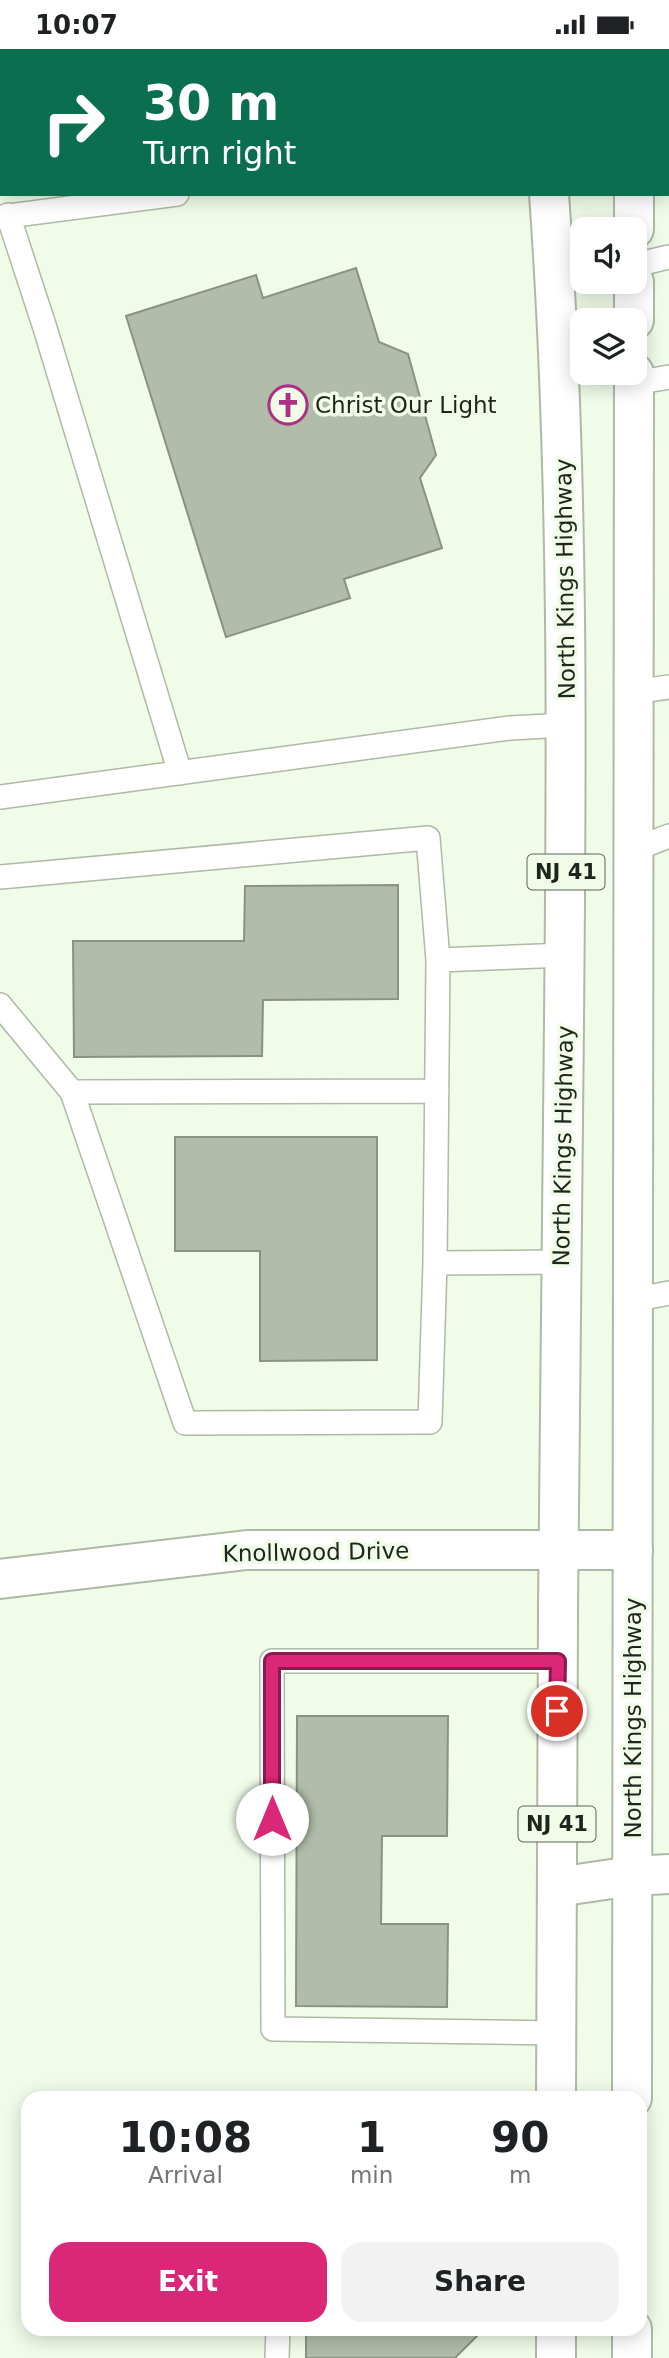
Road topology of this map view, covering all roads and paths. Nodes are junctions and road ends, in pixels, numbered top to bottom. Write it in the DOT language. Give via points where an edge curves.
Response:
graph roads {
  1 [pos="161,196"];
  2 [pos="549,196"];
  3 [pos="634,196"];
  4 [pos="4,216"];
  5 [pos="634,217"];
  6 [pos="669,257"];
  7 [pos="647,262"];
  8 [pos="569,275"];
  9 [pos="646,385"];
  10 [pos="651,689"];
  11 [pos="567,725"];
  12 [pos="180,773"];
  13 [pos="0,797"];
  14 [pos="669,836"];
  15 [pos="633,850"];
  16 [pos="0,877"];
  17 [pos="565,955"];
  18 [pos="438,960"];
  19 [pos="0,1005"];
  20 [pos="72,1091"];
  21 [pos="437,1091"];
  22 [pos="561,1262"];
  23 [pos="435,1263"];
  24 [pos="651,1297"];
  25 [pos="558,1550"];
  26 [pos="633,1550"];
  27 [pos="0,1579"];
  28 [pos="558,1661"];
  29 [pos="651,1875"];
  30 [pos="557,1887"];
  31 [pos="556,2033"];
  32 [pos="556,2091"];
  33 [pos="633,2091"];
  34 [pos="278,2336"];
  35 [pos="556,2336"];
  36 [pos="632,2336"];
  37 [pos="277,2358"];
  38 [pos="556,2358"];
  39 [pos="632,2358"];
  1 -- 4 [label="lane"];
  2 -- 8 [label="main road, North Kings Highway / NJ 41"];
  3 -- 5 [label="main road"];
  4 -- 12 [label="lane" via="45,328"];
  6 -- 7 [label="lane"];
  8 -- 11 [label="main road, North Kings Highway / NJ 41" via="562,418"];
  9 -- 10 [label="main road, North Kings Highway / NJ 41"];
  10 -- 15 [label="main road, North Kings Highway / NJ 41"];
  11 -- 12 [label="lane" via="510,728"];
  11 -- 17 [label="main road, North Kings Highway / NJ 41"];
  12 -- 13 [label="lane"];
  14 -- 15 [label="lane"];
  15 -- 24 [label="main road, North Kings Highway / NJ 41"];
  16 -- 18 [label="lane" via="428,838"];
  17 -- 18 [label="lane"];
  17 -- 22 [label="main road, North Kings Highway / NJ 41"];
  18 -- 21 [label="lane"];
  19 -- 20 [label="lane"];
  20 -- 21 [label="lane"];
  20 -- 23 [label="lane" via="185,1423 430,1422"];
  21 -- 23 [label="lane"];
  22 -- 23 [label="lane"];
  22 -- 25 [label="main road, North Kings Highway / NJ 41"];
  24 -- 26 [label="main road, North Kings Highway / NJ 41"];
  25 -- 26 [label="main road, Knollwood Drive"];
  25 -- 27 [label="main road, Knollwood Drive" via="247,1550"];
  25 -- 28 [label="main road, North Kings Highway / NJ 41"];
  26 -- 29 [label="main road, North Kings Highway / NJ 41"];
  28 -- 30 [label="main road, North Kings Highway / NJ 41"];
  28 -- 31 [label="lane" via="272,1661 273,2029"];
  29 -- 30 [label="main road"];
  29 -- 33 [label="main road, North Kings Highway / NJ 41"];
  30 -- 31 [label="main road, North Kings Highway / NJ 41"];
  31 -- 32 [label="main road, North Kings Highway / NJ 41"];
  34 -- 37 [label="lane"];
  35 -- 38 [label="main road"];
  36 -- 39 [label="main road"];
}
